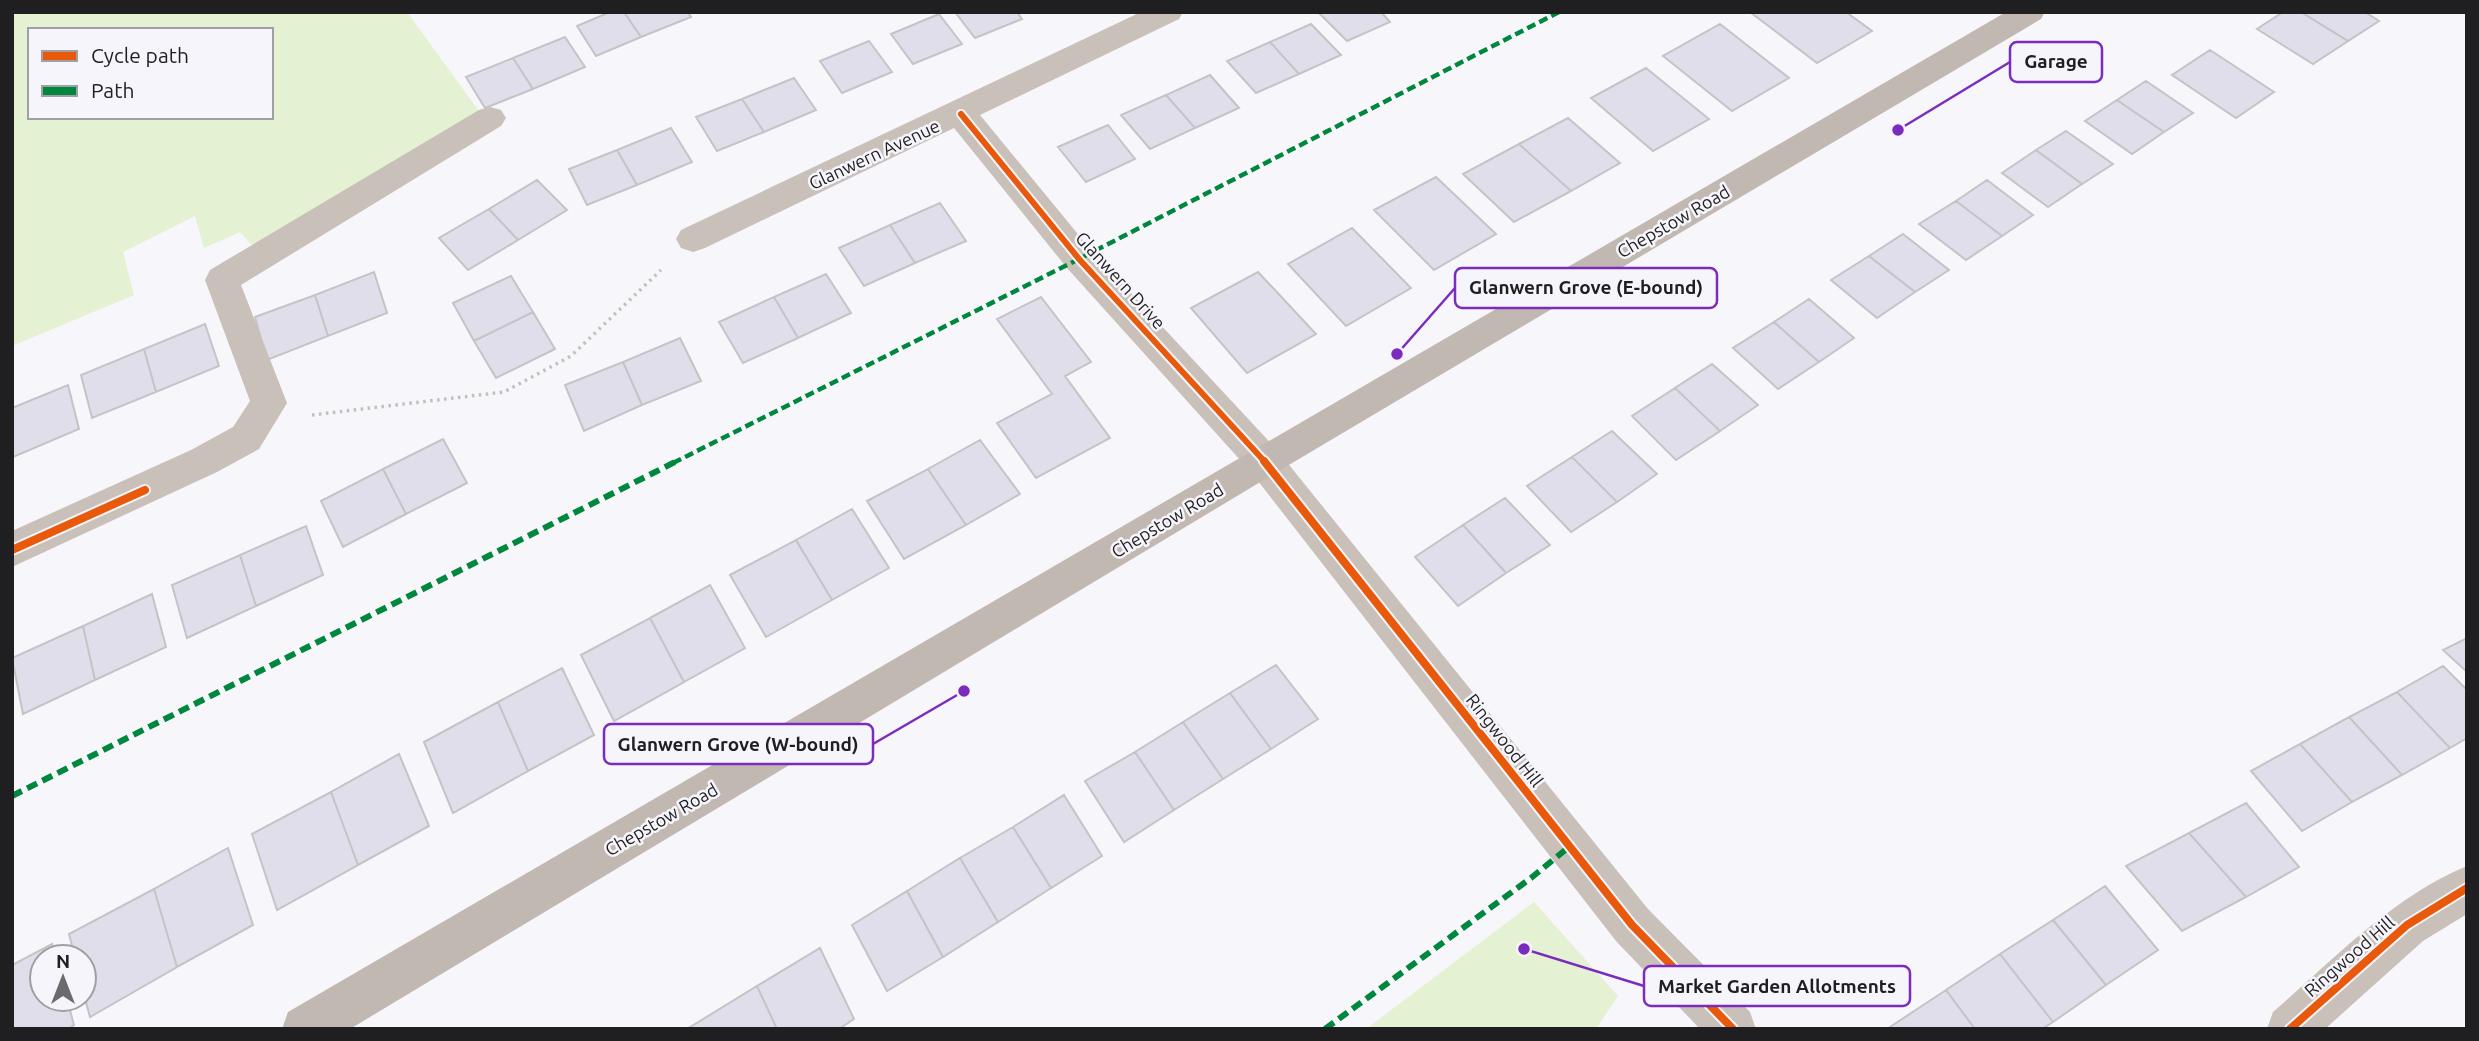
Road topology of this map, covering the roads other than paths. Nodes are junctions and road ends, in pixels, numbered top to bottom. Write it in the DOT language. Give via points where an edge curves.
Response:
graph roads {
  1 [pos="1168,12"];
  2 [pos="2030,12"];
  3 [pos="961,114"];
  4 [pos="490,118"];
  5 [pos="693,239"];
  6 [pos="1264,461"];
  7 [pos="12,550"];
  8 [pos="2467,888"];
  9 [pos="305,1029"];
  10 [pos="1733,1029"];
  11 [pos="2291,1029"];
  1 -- 3 [label="street, Glanwern Avenue"];
  2 -- 6 [label="main road, Chepstow Road"];
  3 -- 5 [label="street, Glanwern Avenue"];
  3 -- 6 [label="street, Glanwern Drive" via="1079,259"];
  4 -- 7 [label="street" via="222,280 269,403 246,438"];
  6 -- 9 [label="main road, Chepstow Road"];
  6 -- 10 [label="street, Ringwood Hill" via="1632,925"];
  8 -- 11 [label="street, Ringwood Hill" via="2407,925"];
}
